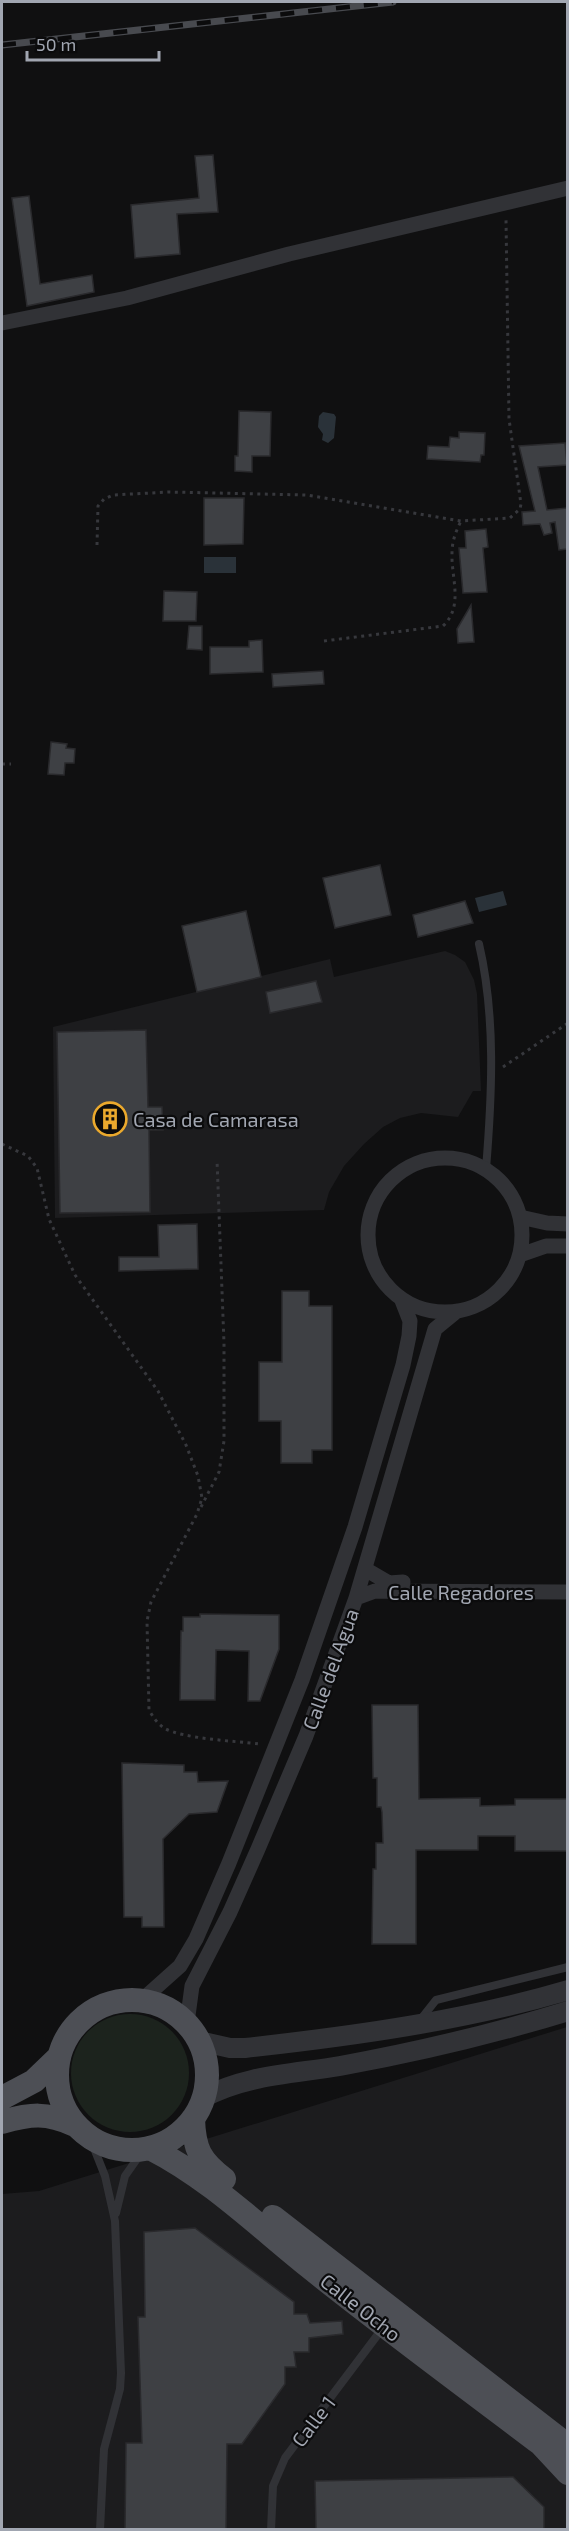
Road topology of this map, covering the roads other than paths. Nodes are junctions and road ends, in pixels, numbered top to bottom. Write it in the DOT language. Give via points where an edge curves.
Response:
graph roads {
  1 [pos="567,188"];
  2 [pos="2,323"];
  3 [pos="479,944"];
  4 [pos="486,1169"];
  5 [pos="520,1217"];
  6 [pos="567,1224"];
  7 [pos="567,1246"];
  8 [pos="520,1255"];
  9 [pos="400,1298"];
  10 [pos="456,1311"];
  11 [pos="365,1569"];
  12 [pos="567,1584"];
  13 [pos="567,1592"];
  14 [pos="356,1598"];
  15 [pos="567,1967"];
  16 [pos="567,1990"];
  17 [pos="142,2000"];
  18 [pos="567,2011"];
  19 [pos="418,2023"];
  20 [pos="193,2032"];
  21 [pos="59,2057"];
  22 [pos="2,2098"];
  23 [pos="198,2108"];
  24 [pos="2,2122"];
  25 [pos="83,2132"];
  26 [pos="147,2149"];
  27 [pos="115,2221"];
  28 [pos="385,2325"];
  29 [pos="566,2442"];
  30 [pos="567,2473"];
  31 [pos="100,2529"];
  32 [pos="271,2529"];
  1 -- 2 [label="street" via="289,254 127,298"];
  3 -- 4 [label="lane" via="486,975 492,1075"];
  4 -- 5 [label="street" via="502,1182"];
  4 -- 9 [label="street" via="465,1160 441,1157 418,1162 397,1174 381,1192 371,1214 368,1237 372,1260"];
  5 -- 6 [label="street"];
  5 -- 8 [label="street"];
  7 -- 8 [label="street" via="546,1246"];
  8 -- 10 [label="street" via="511,1275 496,1292 478,1305"];
  9 -- 10 [label="street" via="437,1312"];
  9 -- 17 [label="street, Calle del Agua" via="410,1321 403,1365 355,1527 277,1746 189,1952 166,1980"];
  10 -- 11 [label="street, Calle del Agua" via="435,1329"];
  11 -- 12 [label="street, Calle Regadores" via="389,1583"];
  11 -- 14 [label="street, Calle del Agua"];
  13 -- 14 [label="street, Calle Regadores" via="375,1591"];
  14 -- 20 [label="street, Calle del Agua" via="306,1736 230,1912 192,1986"];
  15 -- 19 [label="lane" via="435,2000"];
  16 -- 19 [label="street"];
  17 -- 20 [label="main road" via="174,2012"];
  17 -- 21 [label="main road" via="99,2007 67,2037"];
  18 -- 23 [label="street" via="427,2049 245,2080 228,2086"];
  19 -- 20 [label="street" via="245,2048 224,2047"];
  20 -- 23 [label="main road" via="206,2059 207,2079"];
  21 -- 22 [label="main road" via="34,2081"];
  21 -- 25 [label="main road" via="59,2093 65,2110"];
  23 -- 26 [label="main road" via="174,2137"];
  23 -- 29 [label="main road, Calle Ocho" via="194,2136 197,2149 214,2171"];
  24 -- 25 [label="main road" via="28,2115 62,2119"];
  25 -- 26 [label="main road" via="116,2149"];
  25 -- 27 [label="lane" via="105,2176"];
  26 -- 27 [label="lane" via="126,2176"];
  26 -- 28 [label="main road, Calle Ocho" via="177,2162 212,2187"];
  27 -- 31 [label="lane" via="121,2373 104,2449"];
  28 -- 30 [label="main road, Calle Ocho" via="541,2444"];
  28 -- 32 [label="lane, Calle 1" via="285,2458 273,2486"];
}
